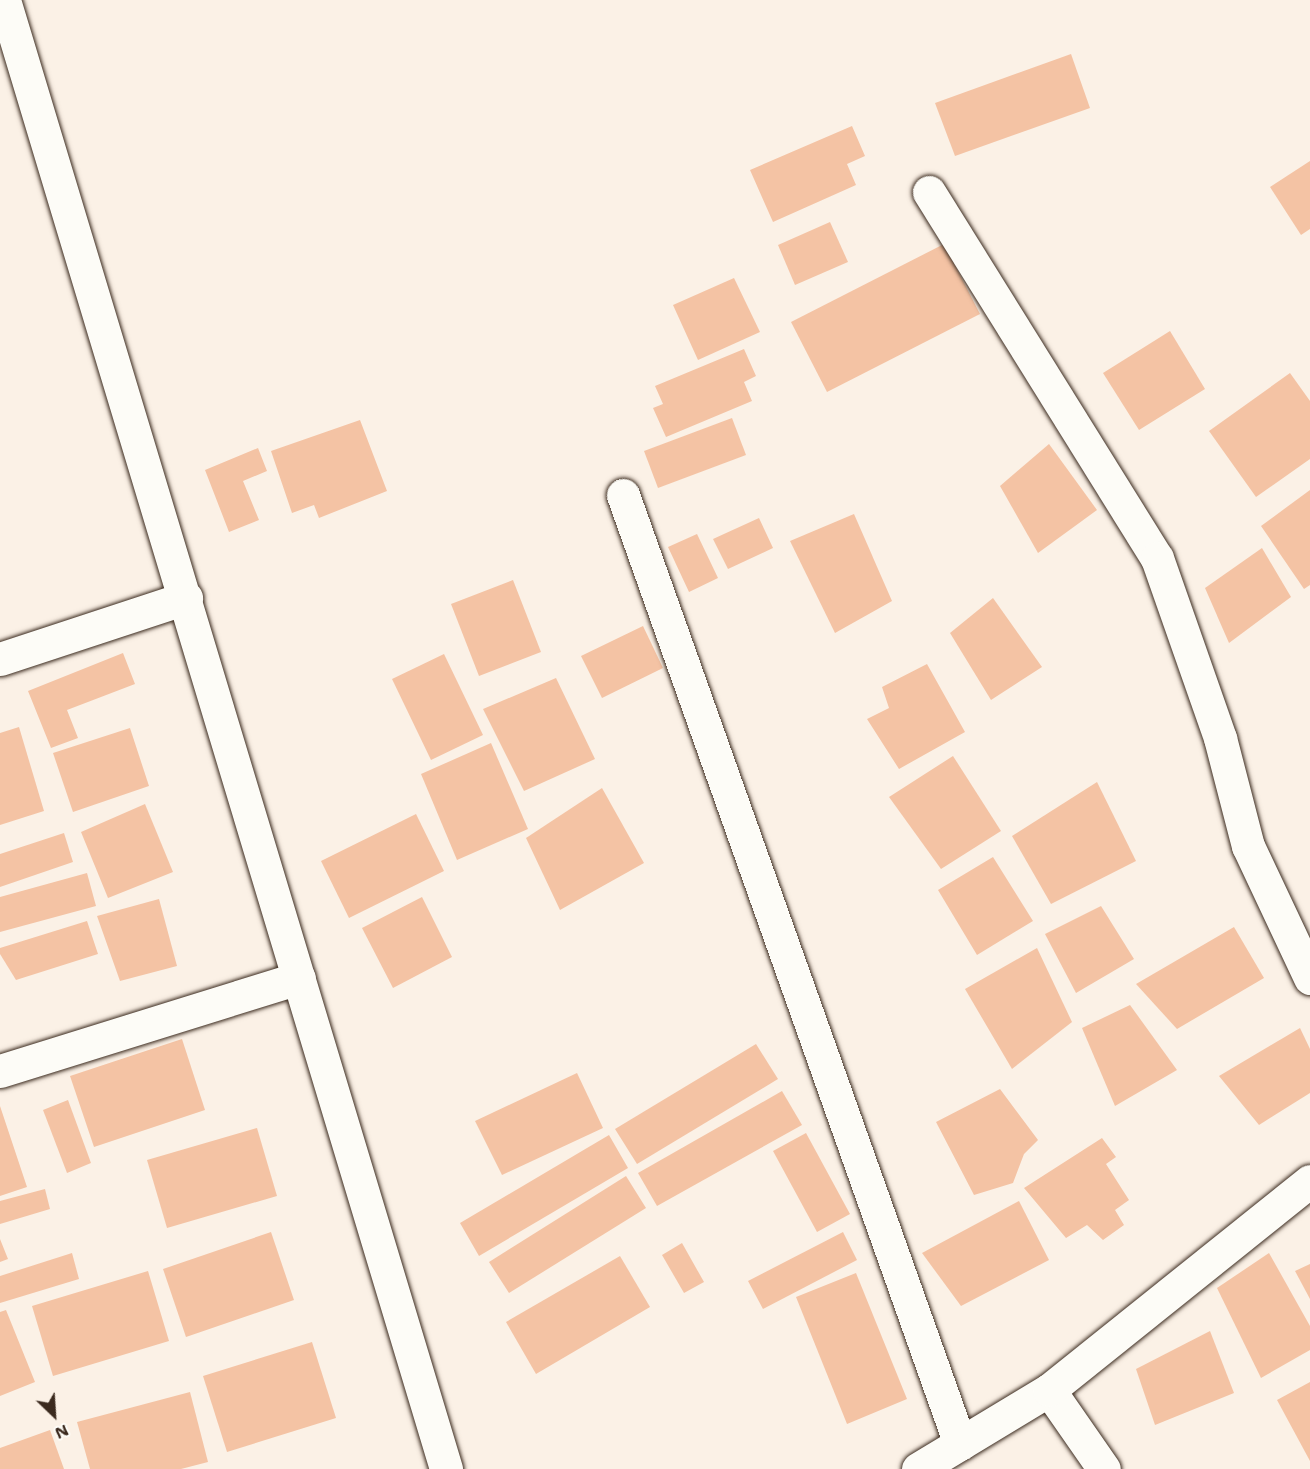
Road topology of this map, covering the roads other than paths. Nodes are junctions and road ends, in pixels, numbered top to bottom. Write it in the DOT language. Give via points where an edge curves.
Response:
graph roads {
  1 [pos="4,0"];
  2 [pos="929,192"];
  3 [pos="623,495"];
  4 [pos="186,598"];
  5 [pos="0,659"];
  6 [pos="299,978"];
  7 [pos="1310,978"];
  8 [pos="0,1071"];
  9 [pos="1310,1181"];
  10 [pos="1049,1390"];
  11 [pos="960,1444"];
  12 [pos="446,1469"];
  13 [pos="918,1469"];
  14 [pos="1104,1469"];
  1 -- 4 [label="street"];
  2 -- 7 [label="street" via="1157,558 1220,738 1248,846"];
  3 -- 11 [label="street"];
  4 -- 5 [label="street"];
  4 -- 6 [label="street"];
  6 -- 8 [label="street"];
  6 -- 12 [label="street"];
  9 -- 10 [label="street"];
  10 -- 11 [label="street"];
  10 -- 14 [label="street"];
  11 -- 13 [label="street"];
}
